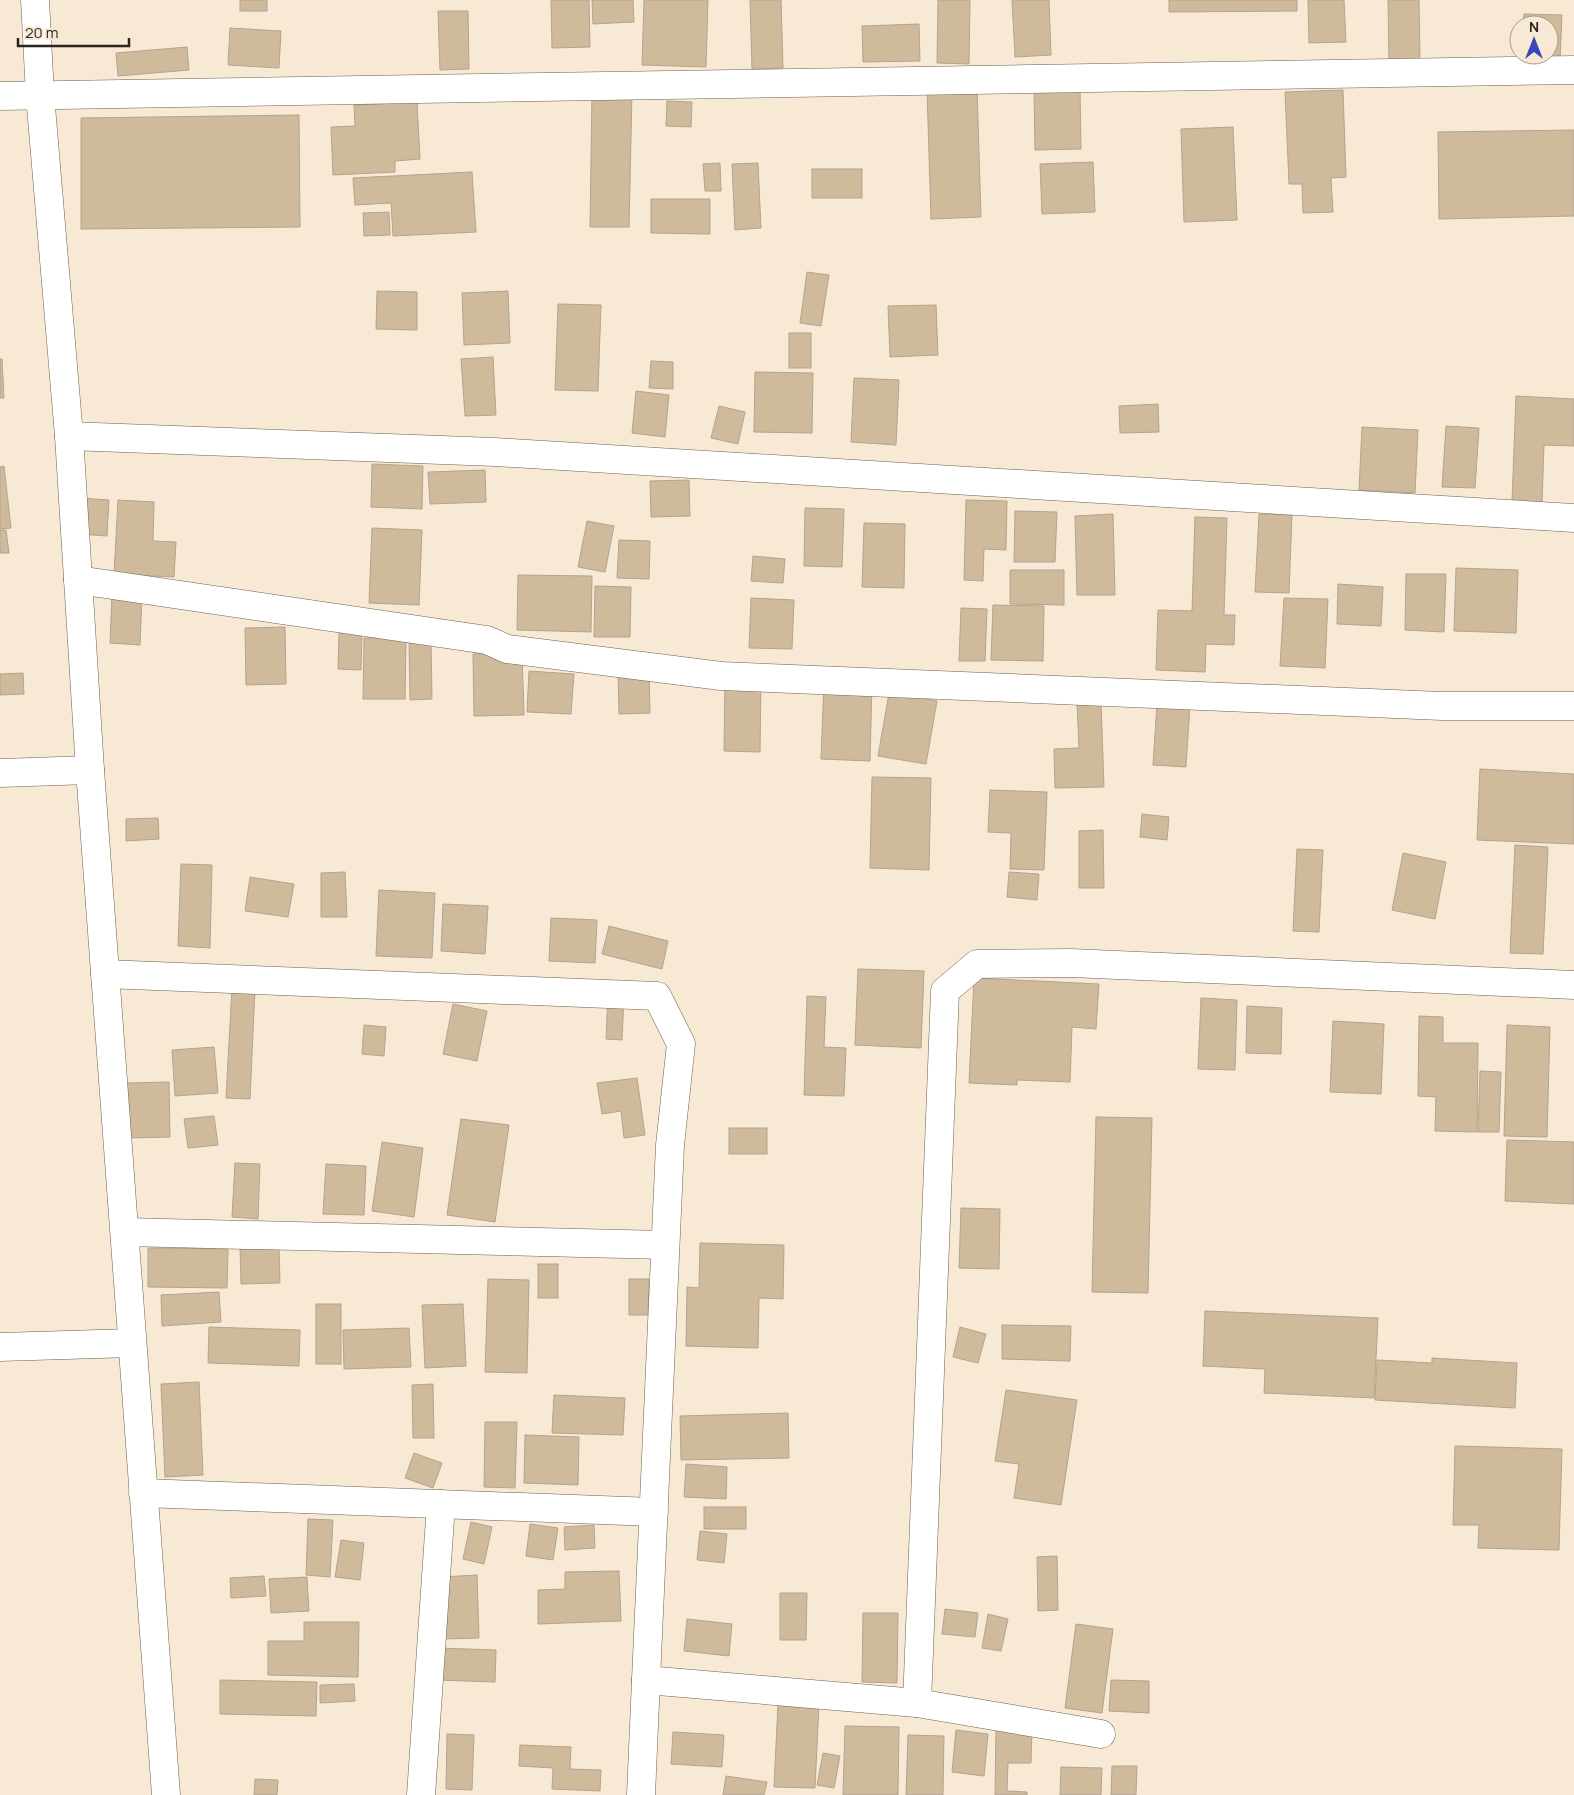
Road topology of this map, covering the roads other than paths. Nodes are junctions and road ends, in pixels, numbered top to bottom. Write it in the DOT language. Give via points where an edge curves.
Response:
graph roads {
  1 [pos="35,0"];
  2 [pos="1574,70"];
  3 [pos="40,95"];
  4 [pos="0,96"];
  5 [pos="69,436"];
  6 [pos="1574,518"];
  7 [pos="78,580"];
  8 [pos="1574,706"];
  9 [pos="90,770"];
  10 [pos="0,773"];
  11 [pos="105,974"];
  12 [pos="1574,985"];
  13 [pos="125,1232"];
  14 [pos="665,1245"];
  15 [pos="132,1343"];
  16 [pos="0,1347"];
  17 [pos="143,1493"];
  18 [pos="441,1504"];
  19 [pos="654,1512"];
  20 [pos="646,1680"];
  21 [pos="916,1703"];
  22 [pos="1101,1734"];
  23 [pos="166,1795"];
  24 [pos="421,1795"];
  25 [pos="642,1795"];
  1 -- 3 [label="street"];
  2 -- 3 [label="street"];
  3 -- 4 [label="street"];
  3 -- 5 [label="street"];
  5 -- 6 [label="street" via="505,452"];
  5 -- 7 [label="street"];
  7 -- 8 [label="street" via="487,640 507,650 721,676 1442,706"];
  7 -- 9 [label="street"];
  9 -- 10 [label="street"];
  9 -- 11 [label="street"];
  11 -- 13 [label="street"];
  11 -- 14 [label="street" via="657,996 681,1044 670,1145"];
  12 -- 21 [label="street" via="1071,963 977,964 945,992"];
  13 -- 14 [label="street"];
  13 -- 15 [label="street"];
  14 -- 19 [label="street"];
  15 -- 16 [label="street"];
  15 -- 17 [label="street"];
  17 -- 18 [label="street"];
  17 -- 23 [label="street"];
  18 -- 19 [label="street"];
  18 -- 24 [label="street"];
  19 -- 20 [label="street"];
  20 -- 21 [label="street"];
  20 -- 25 [label="street"];
  21 -- 22 [label="street"];
}
